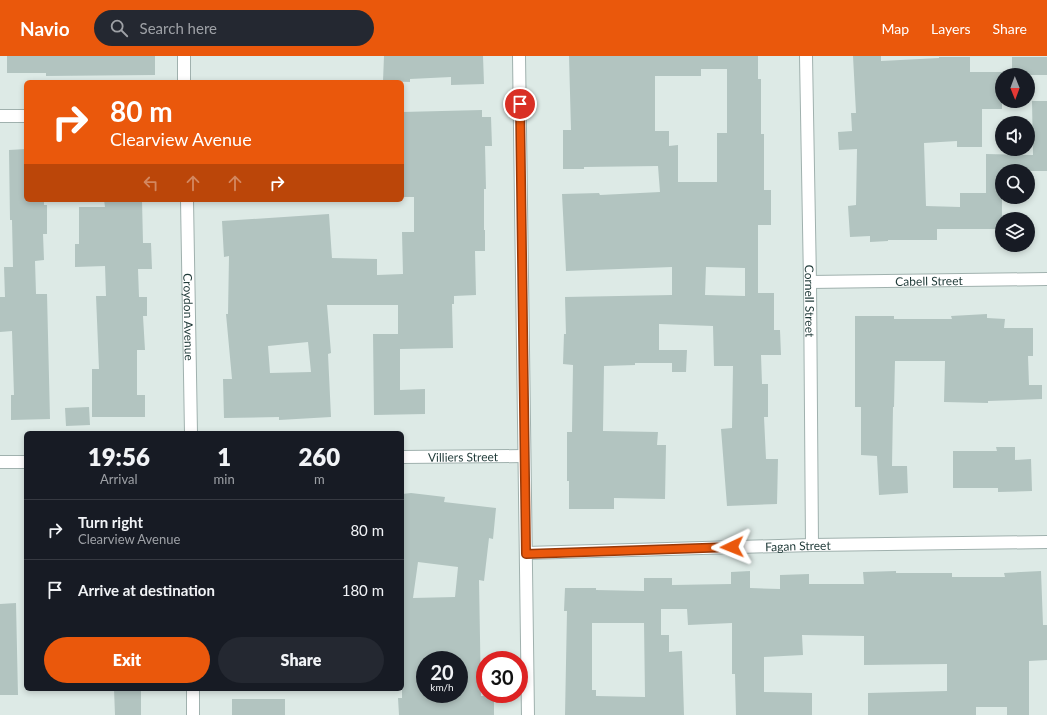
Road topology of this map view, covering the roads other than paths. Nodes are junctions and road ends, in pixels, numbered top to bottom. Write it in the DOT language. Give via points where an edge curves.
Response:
graph roads {
  1 [pos="184,56"];
  2 [pos="519,56"];
  3 [pos="806,56"];
  4 [pos="184,80"];
  5 [pos="0,116"];
  6 [pos="24,116"];
  7 [pos="187,202"];
  8 [pos="1047,279"];
  9 [pos="810,282"];
  10 [pos="191,431"];
  11 [pos="524,456"];
  12 [pos="404,457"];
  13 [pos="0,462"];
  14 [pos="24,462"];
  15 [pos="1047,542"];
  16 [pos="812,545"];
  17 [pos="526,554"];
  18 [pos="193,691"];
  19 [pos="193,715"];
  20 [pos="528,715"];
  1 -- 4 [label="street"];
  2 -- 11 [label="street"];
  3 -- 9 [label="street, Cornell Street"];
  5 -- 6 [label="street"];
  7 -- 10 [label="street, Croydon Avenue"];
  8 -- 9 [label="street, Cabell Street"];
  9 -- 16 [label="street, Cornell Street"];
  11 -- 12 [label="street, Villiers Street"];
  11 -- 17 [label="street"];
  13 -- 14 [label="street"];
  15 -- 16 [label="street, Fagan Street"];
  16 -- 17 [label="street, Fagan Street"];
  17 -- 20 [label="street"];
  18 -- 19 [label="street"];
}
